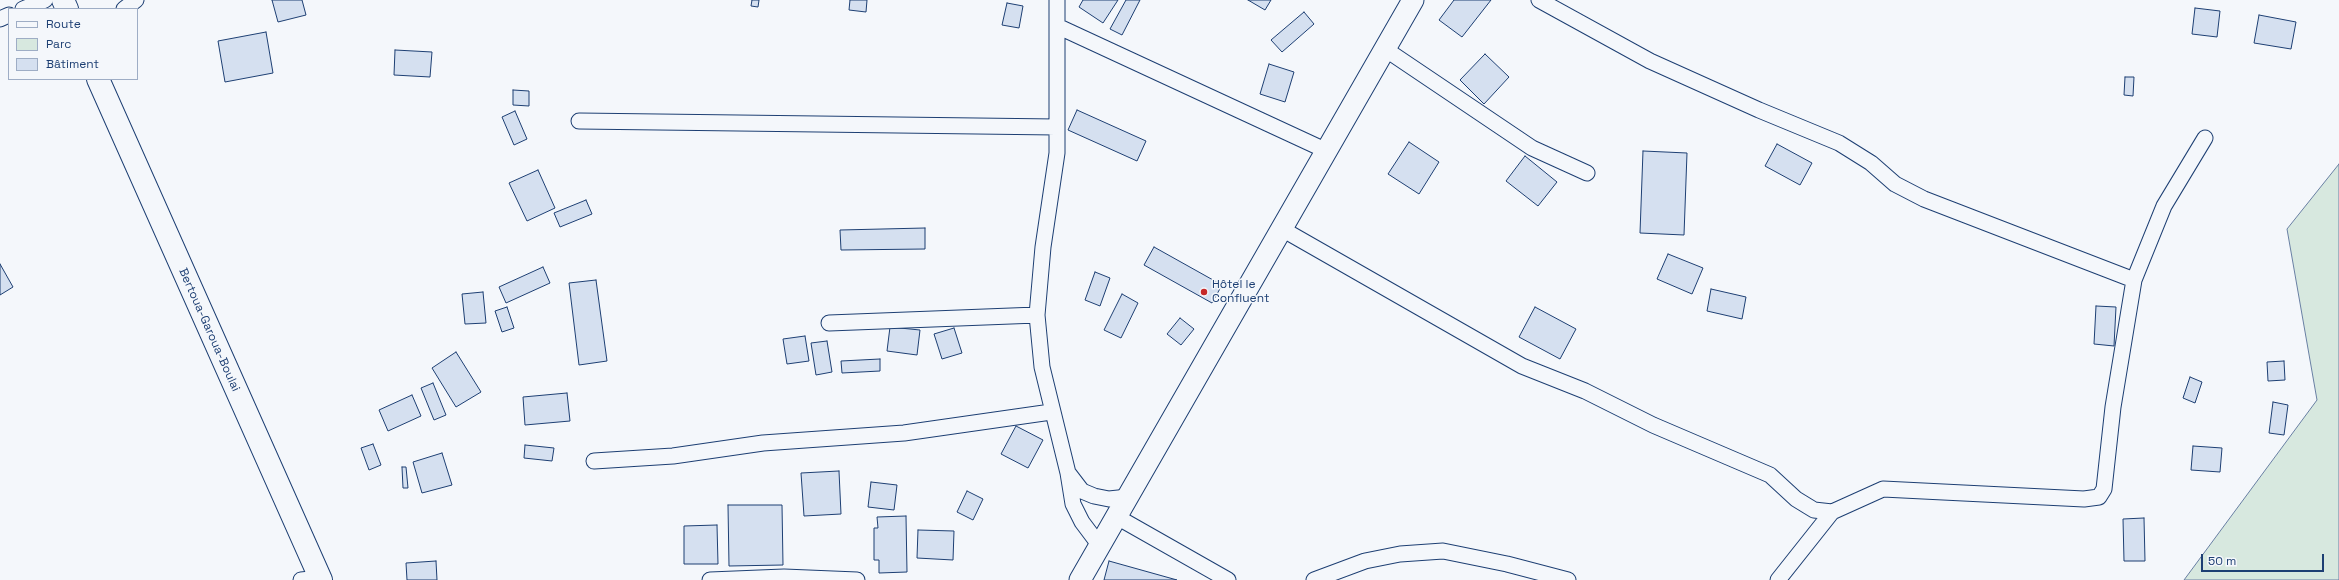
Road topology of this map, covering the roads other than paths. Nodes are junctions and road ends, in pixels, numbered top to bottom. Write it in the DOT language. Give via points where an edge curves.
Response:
graph roads {
  1 [pos="45,0"];
  2 [pos="136,0"];
  3 [pos="1058,0"];
  4 [pos="1413,0"];
  5 [pos="1539,0"];
  6 [pos="25,8"];
  7 [pos="125,8"];
  8 [pos="1057,26"];
  9 [pos="1385,49"];
  10 [pos="98,80"];
  11 [pos="579,121"];
  12 [pos="1056,127"];
  13 [pos="2205,138"];
  14 [pos="1326,151"];
  15 [pos="1587,173"];
  16 [pos="1282,229"];
  17 [pos="2134,280"];
  18 [pos="1037,315"];
  19 [pos="828,323"];
  20 [pos="1051,412"];
  21 [pos="594,461"];
  22 [pos="1068,473"];
  23 [pos="1128,496"];
  24 [pos="1832,512"];
  25 [pos="1117,517"];
  26 [pos="1100,546"];
  27 [pos="314,579"];
  28 [pos="710,580"];
  29 [pos="857,580"];
  30 [pos="1080,580"];
  31 [pos="1228,580"];
  32 [pos="1314,580"];
  33 [pos="1568,580"];
  34 [pos="1778,580"];
  1 -- 6 [label="street"];
  2 -- 7 [label="street"];
  3 -- 8 [label="street"];
  4 -- 9 [label="street"];
  5 -- 17 [label="street" via="1650,61 1839,143 1872,163 1895,184 1924,199"];
  8 -- 12 [label="street"];
  8 -- 14 [label="street"];
  9 -- 14 [label="street"];
  9 -- 15 [label="street" via="1532,148"];
  10 -- 27 [label="highway, Bertoua-Garoua-Boulai"];
  11 -- 12 [label="street"];
  12 -- 18 [label="street" via="1054,180"];
  13 -- 17 [label="street" via="2164,206"];
  14 -- 16 [label="street"];
  16 -- 23 [label="street"];
  16 -- 24 [label="street" via="1522,366 1585,391 1654,425 1770,475 1802,503 1814,510"];
  17 -- 24 [label="street" via="2113,408 2104,489 2099,497 2084,500 1883,489"];
  18 -- 19 [label="street"];
  18 -- 20 [label="street" via="1042,367"];
  20 -- 21 [label="street" via="904,433 763,443 673,456"];
  20 -- 22 [label="street"];
  22 -- 23 [label="street" via="1082,491 1094,496 1109,499"];
  22 -- 26 [label="street" via="1073,504 1082,522"];
  23 -- 25 [label="street"];
  24 -- 34 [label="street"];
  25 -- 26 [label="street"];
  25 -- 31 [label="street"];
  26 -- 30 [label="street"];
  28 -- 29 [label="street" via="784,577"];
  32 -- 33 [label="street" via="1365,561 1400,554 1443,551"];
}
